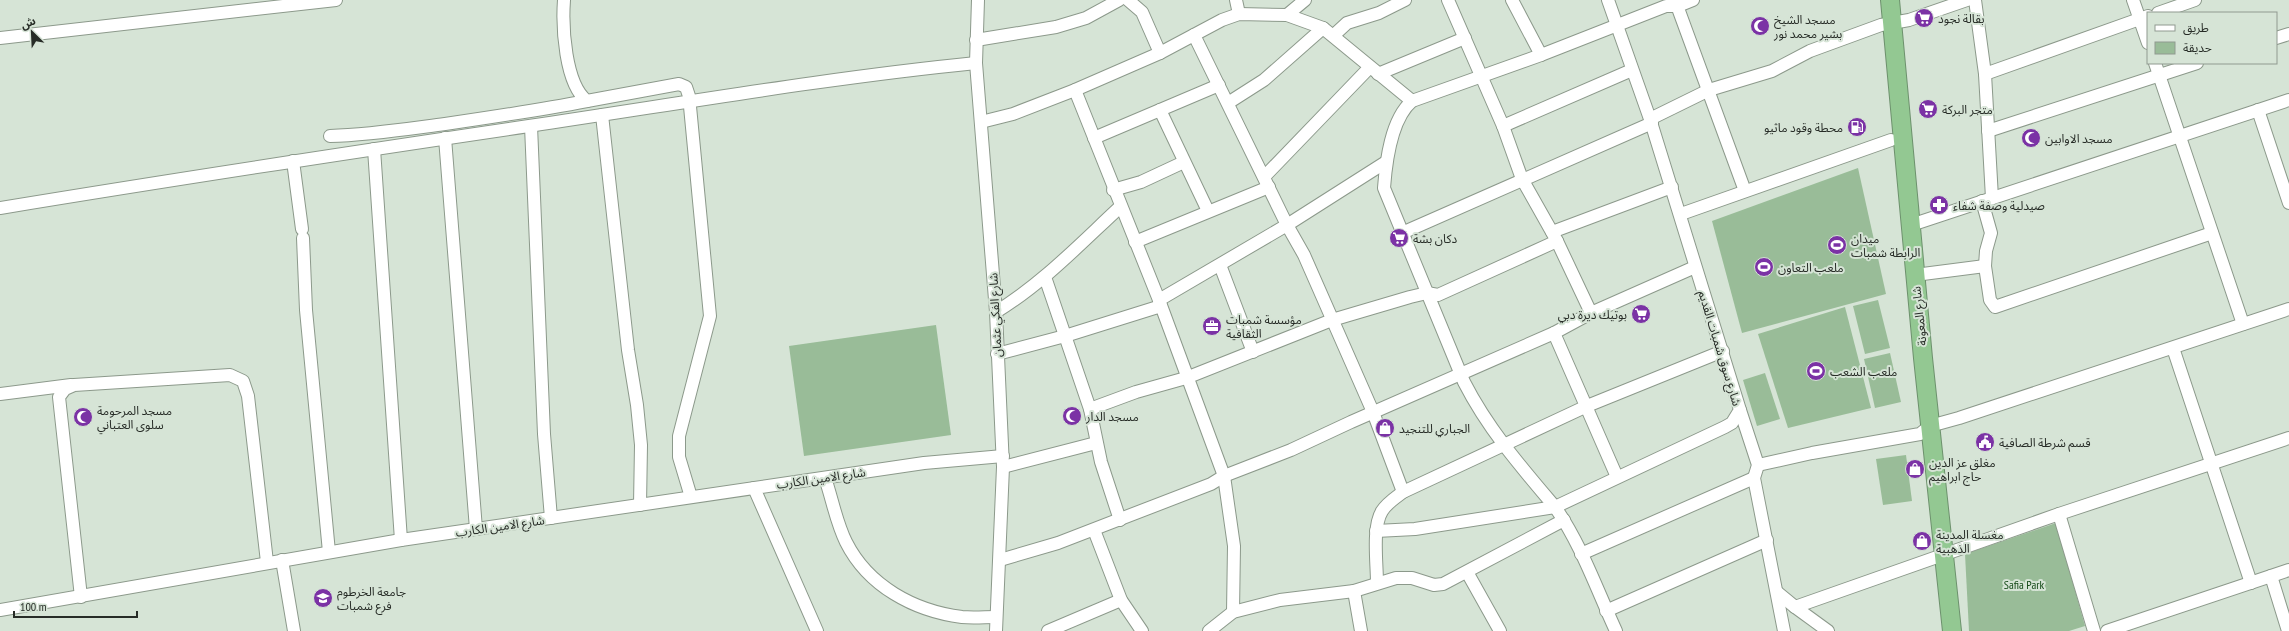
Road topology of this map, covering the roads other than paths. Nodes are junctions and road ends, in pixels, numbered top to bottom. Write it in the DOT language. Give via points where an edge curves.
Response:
graph roads {
  1 [pos="336,0"];
  2 [pos="564,0"];
  3 [pos="978,0"];
  4 [pos="1119,0"];
  5 [pos="1128,0"];
  6 [pos="1236,0"];
  7 [pos="1305,0"];
  8 [pos="1405,0"];
  9 [pos="1448,0"];
  10 [pos="1512,0"];
  11 [pos="1608,0"];
  12 [pos="1693,0"];
  13 [pos="1879,0"];
  14 [pos="1890,0"];
  15 [pos="1975,0"];
  16 [pos="2133,0"];
  17 [pos="2195,0"];
  18 [pos="1964,1"];
  19 [pos="1676,3"];
  20 [pos="2161,12"];
  21 [pos="1240,14"];
  22 [pos="1287,15"];
  23 [pos="2144,18"];
  24 [pos="1886,24"];
  25 [pos="1616,27"];
  26 [pos="1323,28"];
  27 [pos="2289,34"];
  28 [pos="1194,35"];
  29 [pos="1334,36"];
  30 [pos="2147,37"];
  31 [pos="0,38"];
  32 [pos="1465,38"];
  33 [pos="2277,38"];
  34 [pos="976,40"];
  35 [pos="1160,53"];
  36 [pos="1541,55"];
  37 [pos="976,63"];
  38 [pos="2155,64"];
  39 [pos="2193,64"];
  40 [pos="1374,70"];
  41 [pos="1632,70"];
  42 [pos="1985,74"];
  43 [pos="2160,75"];
  44 [pos="1482,77"];
  45 [pos="1219,85"];
  46 [pos="1075,90"];
  47 [pos="1709,90"];
  48 [pos="2289,100"];
  49 [pos="586,101"];
  50 [pos="689,101"];
  51 [pos="1412,101"];
  52 [pos="1228,103"];
  53 [pos="1160,110"];
  54 [pos="2258,110"];
  55 [pos="602,115"];
  56 [pos="1651,121"];
  57 [pos="981,122"];
  58 [pos="531,126"];
  59 [pos="1502,126"];
  60 [pos="1988,131"];
  61 [pos="330,136"];
  62 [pos="2178,136"];
  63 [pos="445,138"];
  64 [pos="1094,138"];
  65 [pos="1891,140"];
  66 [pos="374,149"];
  67 [pos="293,161"];
  68 [pos="1184,162"];
  69 [pos="1386,162"];
  70 [pos="1522,179"];
  71 [pos="1266,182"];
  72 [pos="1672,187"];
  73 [pos="1113,190"];
  74 [pos="1745,191"];
  75 [pos="1987,200"];
  76 [pos="2289,203"];
  77 [pos="1120,207"];
  78 [pos="0,208"];
  79 [pos="1208,211"];
  80 [pos="1680,214"];
  81 [pos="1287,225"];
  82 [pos="1911,225"];
  83 [pos="1402,233"];
  84 [pos="2212,233"];
  85 [pos="1555,237"];
  86 [pos="1135,242"];
  87 [pos="1220,265"];
  88 [pos="1985,266"];
  89 [pos="1695,267"];
  90 [pos="1915,275"];
  91 [pos="1045,277"];
  92 [pos="1426,293"];
  93 [pos="1160,303"];
  94 [pos="2289,309"];
  95 [pos="996,312"];
  96 [pos="1591,313"];
  97 [pos="1332,320"];
  98 [pos="2243,324"];
  99 [pos="1554,333"];
  100 [pos="1065,336"];
  101 [pos="2173,348"];
  102 [pos="1722,351"];
  103 [pos="1253,352"];
  104 [pos="997,354"];
  105 [pos="1461,374"];
  106 [pos="1186,378"];
  107 [pos="74,385"];
  108 [pos="0,394"];
  109 [pos="1587,406"];
  110 [pos="1090,409"];
  111 [pos="1740,410"];
  112 [pos="1373,412"];
  113 [pos="1925,430"];
  114 [pos="2289,438"];
  115 [pos="1096,443"];
  116 [pos="1503,445"];
  117 [pos="1003,462"];
  118 [pos="1758,465"];
  119 [pos="2212,465"];
  120 [pos="1224,476"];
  121 [pos="1616,477"];
  122 [pos="825,478"];
  123 [pos="1754,478"];
  124 [pos="754,488"];
  125 [pos="1403,492"];
  126 [pos="691,497"];
  127 [pos="640,505"];
  128 [pos="1555,507"];
  129 [pos="2060,514"];
  130 [pos="551,518"];
  131 [pos="1120,520"];
  132 [pos="1564,520"];
  133 [pos="476,529"];
  134 [pos="1094,530"];
  135 [pos="1376,531"];
  136 [pos="401,540"];
  137 [pos="1767,540"];
  138 [pos="329,552"];
  139 [pos="1581,554"];
  140 [pos="1939,557"];
  141 [pos="282,560"];
  142 [pos="1000,560"];
  143 [pos="267,562"];
  144 [pos="2289,570"];
  145 [pos="1467,572"];
  146 [pos="2271,576"];
  147 [pos="1377,583"];
  148 [pos="2251,583"];
  149 [pos="1354,591"];
  150 [pos="1778,593"];
  151 [pos="81,597"];
  152 [pos="1121,600"];
  153 [pos="1794,607"];
  154 [pos="0,610"];
  155 [pos="1606,611"];
  156 [pos="1233,612"];
  157 [pos="996,617"];
  158 [pos="2141,626"];
  159 [pos="294,631"];
  160 [pos="817,631"];
  161 [pos="996,631"];
  162 [pos="1048,631"];
  163 [pos="1142,631"];
  164 [pos="1209,631"];
  165 [pos="1361,631"];
  166 [pos="1500,631"];
  167 [pos="1616,631"];
  168 [pos="1784,631"];
  169 [pos="1828,631"];
  170 [pos="1940,631"];
  171 [pos="1952,631"];
  172 [pos="2094,631"];
  173 [pos="2107,631"];
  174 [pos="2288,631"];
  1 -- 31 [label="street"];
  2 -- 49 [label="street" via="567,53 572,81"];
  3 -- 34 [label="street, شارع الفكي عثمان"];
  4 -- 34 [label="street" via="1086,18 1056,28"];
  5 -- 35 [label="street" via="1142,12"];
  6 -- 21 [label="street"];
  7 -- 22 [label="street"];
  8 -- 29 [label="street" via="1379,13 1347,23"];
  9 -- 32 [label="street"];
  10 -- 36 [label="street"];
  11 -- 25 [label="street, شارع سوق شمبات القديم"];
  12 -- 19 [label="street"];
  13 -- 24 [label="highway, شارع المعونة"];
  14 -- 24 [label="highway, شارع المعونة"];
  15 -- 42 [label="street"];
  16 -- 23 [label="street"];
  17 -- 20 [label="street"];
  18 -- 24 [label="street" via="1910,20"];
  19 -- 25 [label="street"];
  19 -- 47 [label="street"];
  21 -- 22 [label="street"];
  21 -- 28 [label="street" via="1222,20"];
  22 -- 26 [label="street"];
  23 -- 30 [label="street"];
  23 -- 42 [label="street"];
  24 -- 47 [label="street" via="1810,51 1762,75"];
  24 -- 65 [label="highway, شارع المعونة"];
  24 -- 82 [label="highway, شارع المعونة"];
  25 -- 36 [label="street"];
  25 -- 41 [label="street, شارع سوق شمبات القديم"];
  26 -- 29 [label="street"];
  26 -- 52 [label="street" via="1264,80"];
  27 -- 33 [label="street"];
  28 -- 35 [label="street"];
  28 -- 45 [label="street"];
  29 -- 40 [label="street"];
  32 -- 40 [label="street"];
  32 -- 44 [label="street"];
  34 -- 37 [label="street, شارع الفكي عثمان"];
  35 -- 46 [label="street"];
  36 -- 44 [label="street"];
  37 -- 50 [label="street" via="891,72"];
  37 -- 57 [label="street, شارع الفكي عثمان"];
  38 -- 43 [label="street"];
  39 -- 43 [label="street"];
  40 -- 51 [label="street"];
  40 -- 71 [label="street"];
  41 -- 56 [label="street, شارع سوق شمبات القديم"];
  41 -- 59 [label="street"];
  42 -- 60 [label="street"];
  43 -- 60 [label="street"];
  43 -- 62 [label="street"];
  44 -- 51 [label="street"];
  44 -- 59 [label="street"];
  45 -- 52 [label="street"];
  45 -- 53 [label="street"];
  46 -- 57 [label="street" via="1013,114"];
  46 -- 64 [label="street"];
  47 -- 56 [label="street"];
  47 -- 74 [label="street"];
  48 -- 54 [label="street"];
  49 -- 50 [label="street" via="679,84 686,87"];
  49 -- 61 [label="street" via="433,126"];
  50 -- 55 [label="street"];
  50 -- 126 [label="street" via="710,316 679,436 679,457"];
  51 -- 69 [label="street" via="1401,113"];
  52 -- 71 [label="street"];
  53 -- 64 [label="street"];
  53 -- 68 [label="street"];
  54 -- 62 [label="street"];
  54 -- 76 [label="street"];
  55 -- 58 [label="street"];
  55 -- 127 [label="street" via="641,445"];
  56 -- 70 [label="street"];
  56 -- 72 [label="street, شارع سوق شمبات القديم"];
  57 -- 95 [label="street, شارع الفكي عثمان"];
  58 -- 63 [label="street"];
  58 -- 130 [label="street" via="544,434"];
  59 -- 70 [label="street"];
  60 -- 75 [label="street"];
  62 -- 75 [label="street"];
  62 -- 84 [label="street"];
  63 -- 66 [label="street"];
  63 -- 133 [label="street"];
  64 -- 73 [label="street"];
  65 -- 74 [label="street"];
  65 -- 113 [label="highway, شارع المعونة"];
  66 -- 67 [label="street"];
  66 -- 136 [label="street"];
  67 -- 78 [label="street"];
  67 -- 138 [label="street" via="303,234 306,310"];
  68 -- 73 [label="street" via="1141,182"];
  68 -- 79 [label="street"];
  69 -- 81 [label="street"];
  69 -- 83 [label="street" via="1384,188"];
  70 -- 83 [label="street"];
  70 -- 85 [label="street"];
  71 -- 79 [label="street"];
  71 -- 81 [label="street"];
  72 -- 80 [label="street, شارع سوق شمبات القديم"];
  72 -- 85 [label="street"];
  73 -- 77 [label="street"];
  74 -- 80 [label="street"];
  75 -- 82 [label="street"];
  75 -- 88 [label="street" via="1991,233"];
  77 -- 86 [label="street"];
  77 -- 91 [label="street"];
  79 -- 86 [label="street"];
  80 -- 89 [label="street, شارع سوق شمبات القديم"];
  81 -- 87 [label="street"];
  81 -- 97 [label="street" via="1304,255"];
  82 -- 90 [label="highway, شارع المعونة"];
  83 -- 92 [label="street"];
  84 -- 88 [label="street" via="1995,307 1990,300"];
  84 -- 98 [label="street"];
  85 -- 92 [label="street" via="1438,295"];
  85 -- 96 [label="street"];
  86 -- 93 [label="street"];
  87 -- 93 [label="street"];
  87 -- 103 [label="street"];
  88 -- 90 [label="street"];
  89 -- 96 [label="street"];
  89 -- 102 [label="street, شارع سوق شمبات القديم"];
  90 -- 113 [label="highway, شارع المعونة"];
  91 -- 95 [label="street"];
  91 -- 100 [label="street"];
  92 -- 97 [label="street"];
  92 -- 105 [label="street"];
  93 -- 100 [label="street"];
  93 -- 106 [label="street"];
  94 -- 98 [label="street"];
  95 -- 104 [label="street, شارع الفكي عثمان"];
  96 -- 99 [label="street"];
  97 -- 103 [label="street"];
  97 -- 112 [label="street"];
  98 -- 101 [label="street"];
  99 -- 105 [label="street"];
  99 -- 109 [label="street"];
  100 -- 104 [label="street"];
  100 -- 110 [label="street"];
  101 -- 113 [label="street"];
  101 -- 119 [label="street"];
  102 -- 109 [label="street"];
  102 -- 111 [label="street, شارع سوق شمبات القديم"];
  103 -- 106 [label="street"];
  104 -- 117 [label="street, شارع الفكي عثمان"];
  105 -- 112 [label="street"];
  105 -- 116 [label="street" via="1478,409"];
  106 -- 110 [label="street" via="1136,392"];
  106 -- 120 [label="street" via="1206,424"];
  107 -- 108 [label="street"];
  107 -- 143 [label="street" via="230,376 243,382 248,396"];
  107 -- 151 [label="street" via="65,389 59,397"];
  109 -- 116 [label="street"];
  109 -- 121 [label="street"];
  110 -- 115 [label="street"];
  111 -- 118 [label="street"];
  111 -- 121 [label="street, شارع سوق شمبات القديم" via="1732,423 1725,427"];
  112 -- 120 [label="street" via="1291,450"];
  112 -- 125 [label="street"];
  113 -- 118 [label="street"];
  113 -- 140 [label="highway, شارع المعونة"];
  114 -- 119 [label="street"];
  115 -- 117 [label="street, شارع الامين الكارب"];
  115 -- 131 [label="street"];
  116 -- 125 [label="street"];
  116 -- 128 [label="street"];
  117 -- 122 [label="street, شارع الامين الكارب" via="924,463"];
  117 -- 142 [label="street, شارع الفكي عثمان"];
  118 -- 123 [label="street"];
  119 -- 129 [label="street"];
  119 -- 148 [label="street"];
  120 -- 131 [label="street" via="1211,484"];
  120 -- 156 [label="street" via="1234,546"];
  121 -- 128 [label="street, شارع سوق شمبات القديم"];
  122 -- 124 [label="street, شارع الامين الكارب"];
  122 -- 157 [label="street" via="845,540 864,571 877,583 897,596 923,607 963,617"];
  123 -- 137 [label="street"];
  123 -- 139 [label="street"];
  124 -- 126 [label="street, شارع الامين الكارب"];
  124 -- 160 [label="street"];
  125 -- 135 [label="street" via="1382,511"];
  126 -- 127 [label="street, شارع الامين الكارب"];
  127 -- 130 [label="street, شارع الامين الكارب"];
  128 -- 132 [label="street"];
  128 -- 135 [label="street, شارع سوق شمبات القديم" via="1415,529"];
  129 -- 140 [label="street"];
  129 -- 172 [label="street"];
  130 -- 133 [label="street, شارع الامين الكارب"];
  131 -- 134 [label="street"];
  132 -- 139 [label="street"];
  132 -- 145 [label="street"];
  133 -- 136 [label="street, شارع الامين الكارب"];
  134 -- 142 [label="street"];
  134 -- 152 [label="street"];
  135 -- 147 [label="street"];
  136 -- 138 [label="street, شارع الامين الكارب"];
  137 -- 150 [label="street"];
  137 -- 155 [label="street"];
  138 -- 141 [label="street, شارع الامين الكارب"];
  139 -- 155 [label="street"];
  140 -- 153 [label="street"];
  140 -- 170 [label="highway, شارع المعونة"];
  140 -- 171 [label="highway, شارع المعونة"];
  141 -- 143 [label="street, شارع الامين الكارب"];
  141 -- 159 [label="street"];
  142 -- 157 [label="street, شارع الفكي عثمان"];
  143 -- 151 [label="street, شارع الامين الكارب"];
  144 -- 146 [label="street"];
  145 -- 147 [label="street" via="1436,585 1412,578 1396,578"];
  145 -- 166 [label="street"];
  146 -- 148 [label="street"];
  146 -- 174 [label="street"];
  147 -- 149 [label="street"];
  148 -- 158 [label="street"];
  149 -- 156 [label="street" via="1280,600"];
  149 -- 165 [label="street"];
  150 -- 153 [label="street"];
  150 -- 168 [label="street"];
  151 -- 154 [label="street, شارع الامين الكارب"];
  152 -- 162 [label="street"];
  152 -- 163 [label="street"];
  153 -- 169 [label="street"];
  155 -- 167 [label="street"];
  156 -- 164 [label="street"];
  157 -- 161 [label="street, شارع الفكي عثمان"];
  158 -- 173 [label="street"];
}
